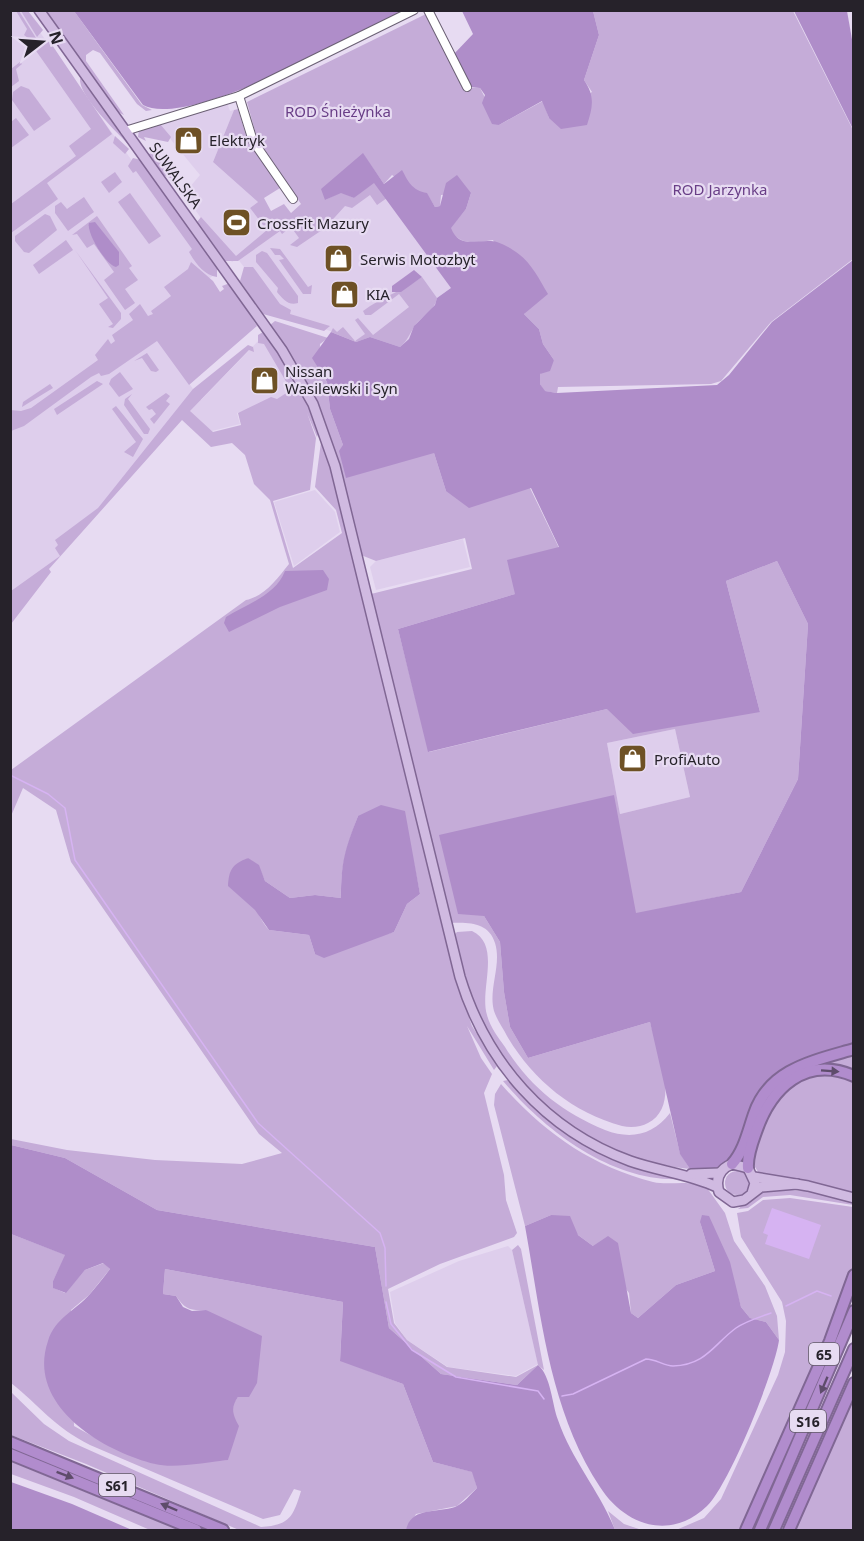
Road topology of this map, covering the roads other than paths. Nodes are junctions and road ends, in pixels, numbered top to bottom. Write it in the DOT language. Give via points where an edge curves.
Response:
graph roads {
  1 [pos="39,10"];
  2 [pos="414,10"];
  3 [pos="428,10"];
  4 [pos="467,87"];
  5 [pos="238,96"];
  6 [pos="125,131"];
  7 [pos="293,200"];
  8 [pos="854,1049"];
  9 [pos="854,1076"];
  10 [pos="732,1164"];
  11 [pos="670,1172"];
  12 [pos="720,1173"];
  13 [pos="751,1173"];
  14 [pos="797,1184"];
  15 [pos="717,1187"];
  16 [pos="752,1193"];
  17 [pos="854,1198"];
  18 [pos="854,1275"];
  19 [pos="854,1311"];
  20 [pos="854,1349"];
  21 [pos="854,1383"];
  22 [pos="790,1432"];
  23 [pos="10,1442"];
  24 [pos="825,1449"];
  25 [pos="10,1454"];
  26 [pos="196,1530"];
  27 [pos="223,1530"];
  28 [pos="746,1530"];
  29 [pos="759,1530"];
  30 [pos="776,1530"];
  31 [pos="789,1530"];
  1 -- 6 [label="main road, SUWALSKA"];
  2 -- 5 [label="street, SUWALSKA"];
  3 -- 4 [label="street"];
  5 -- 6 [label="street, SUWALSKA"];
  5 -- 7 [label="street" via="253,141"];
  6 -- 11 [label="main road, SUWALSKA" via="265,325 303,384 329,446 457,965 472,1011 507,1072 550,1116 604,1150"];
  8 -- 10 [label="highway" via="798,1066 770,1085"];
  13 -- 9 [label="highway, one-way" via="748,1158 762,1115 781,1087 811,1071 828,1069"];
  10 -- 12 [label="main road"];
  10 -- 13 [label="main road"];
  11 -- 12 [label="main road"];
  11 -- 15 [label="main road"];
  12 -- 15 [label="main road"];
  13 -- 14 [label="main road"];
  13 -- 16 [label="main road"];
  14 -- 16 [label="main road" via="761,1187"];
  14 -- 17 [label="main road"];
  15 -- 16 [label="main road" via="722,1196 733,1202"];
  18 -- 22 [label="highway, 65"];
  19 -- 29 [label="highway, S16, one-way"];
  20 -- 30 [label="highway, S16"];
  21 -- 24 [label="highway, S16"];
  22 -- 28 [label="highway, 65"];
  22 -- 29 [label="highway"];
  27 -- 23 [label="highway, S61, one-way"];
  24 -- 30 [label="highway"];
  24 -- 31 [label="highway, S16"];
  25 -- 26 [label="highway, S61, one-way"];
}
